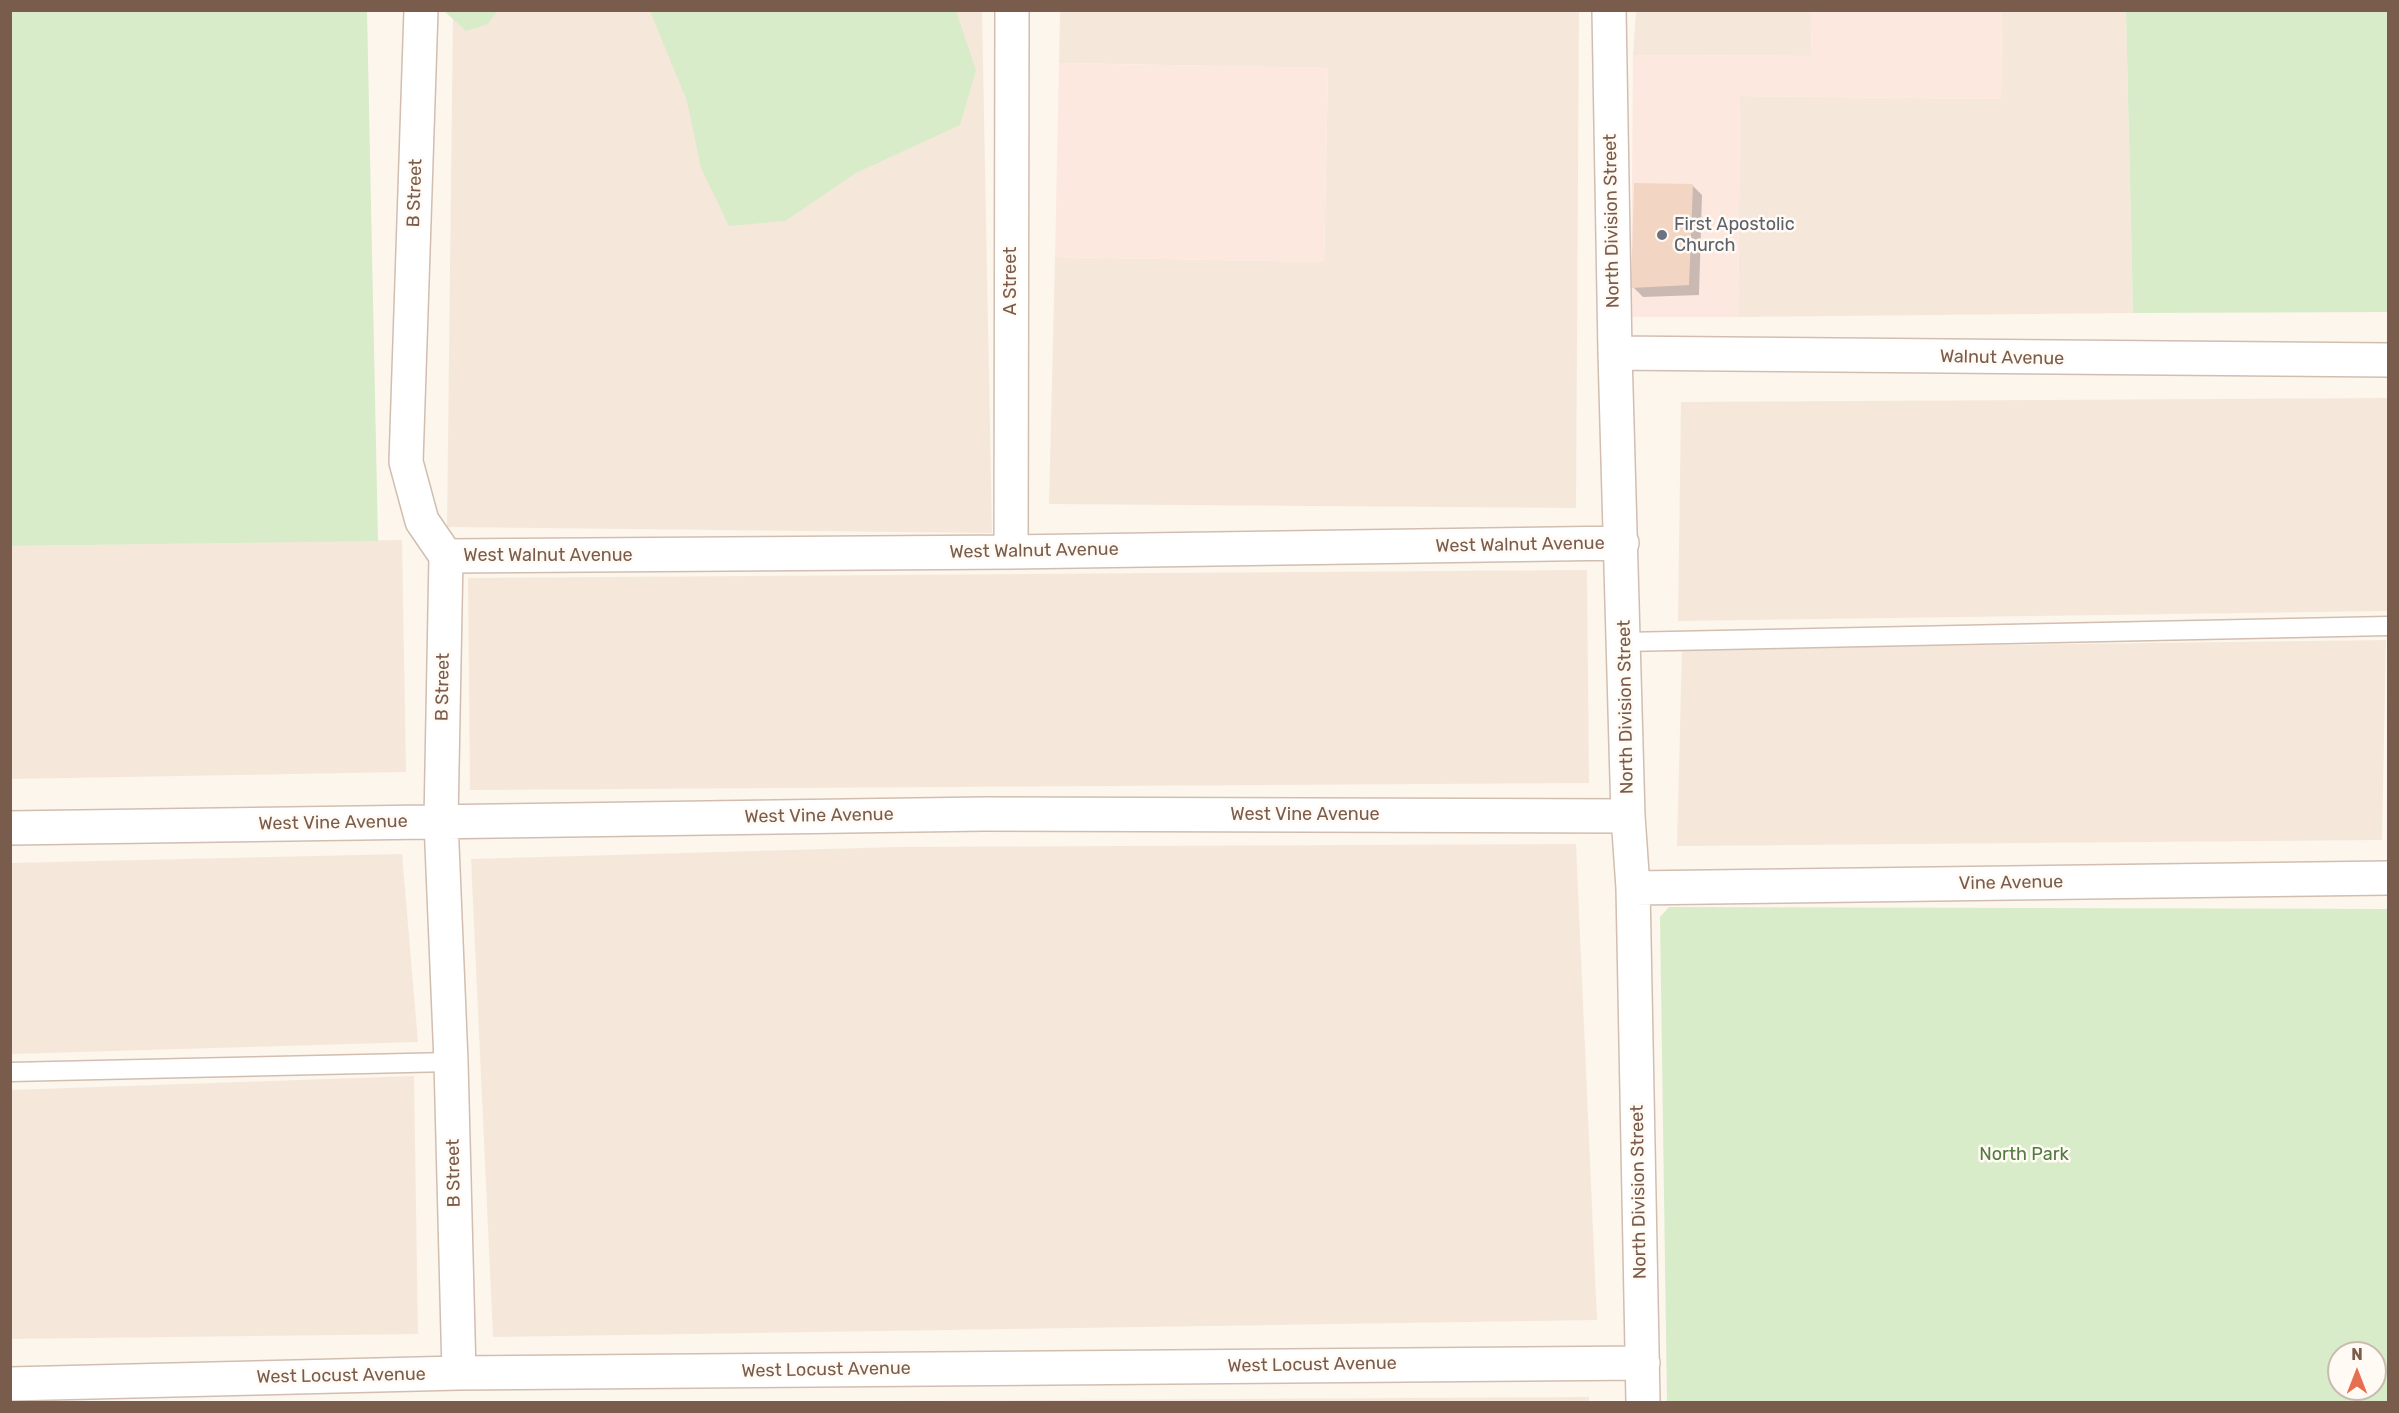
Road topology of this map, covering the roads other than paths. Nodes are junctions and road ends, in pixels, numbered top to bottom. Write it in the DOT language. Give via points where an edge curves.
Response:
graph roads {
  1 [pos="422,10"];
  2 [pos="1012,10"];
  3 [pos="1609,10"];
  4 [pos="1615,353"];
  5 [pos="2388,360"];
  6 [pos="1622,543"];
  7 [pos="1011,552"];
  8 [pos="446,556"];
  9 [pos="2388,626"];
  10 [pos="1624,642"];
  11 [pos="1628,816"];
  12 [pos="441,821"];
  13 [pos="10,828"];
  14 [pos="2388,878"];
  15 [pos="1633,888"];
  16 [pos="451,1062"];
  17 [pos="10,1072"];
  18 [pos="1642,1363"];
  19 [pos="459,1373"];
  20 [pos="10,1384"];
  21 [pos="1643,1402"];
  1 -- 8 [label="street, B Street" via="406,462 422,521"];
  2 -- 7 [label="street, A Street"];
  3 -- 4 [label="street, North Division Street"];
  4 -- 5 [label="street, Walnut Avenue"];
  4 -- 6 [label="street, North Division Street"];
  6 -- 7 [label="street, West Walnut Avenue"];
  6 -- 10 [label="street, North Division Street"];
  7 -- 8 [label="street, West Walnut Avenue"];
  8 -- 12 [label="street, B Street"];
  9 -- 10 [label="lane"];
  10 -- 11 [label="street, North Division Street"];
  11 -- 12 [label="street, West Vine Avenue" via="985,814"];
  11 -- 15 [label="street, North Division Street"];
  12 -- 13 [label="street, West Vine Avenue"];
  12 -- 16 [label="street, B Street"];
  14 -- 15 [label="street, Vine Avenue"];
  15 -- 18 [label="street, North Division Street"];
  16 -- 17 [label="lane"];
  16 -- 19 [label="street, B Street"];
  18 -- 19 [label="street, West Locust Avenue"];
  18 -- 21 [label="street, North Division Street"];
  19 -- 20 [label="street, West Locust Avenue"];
}
